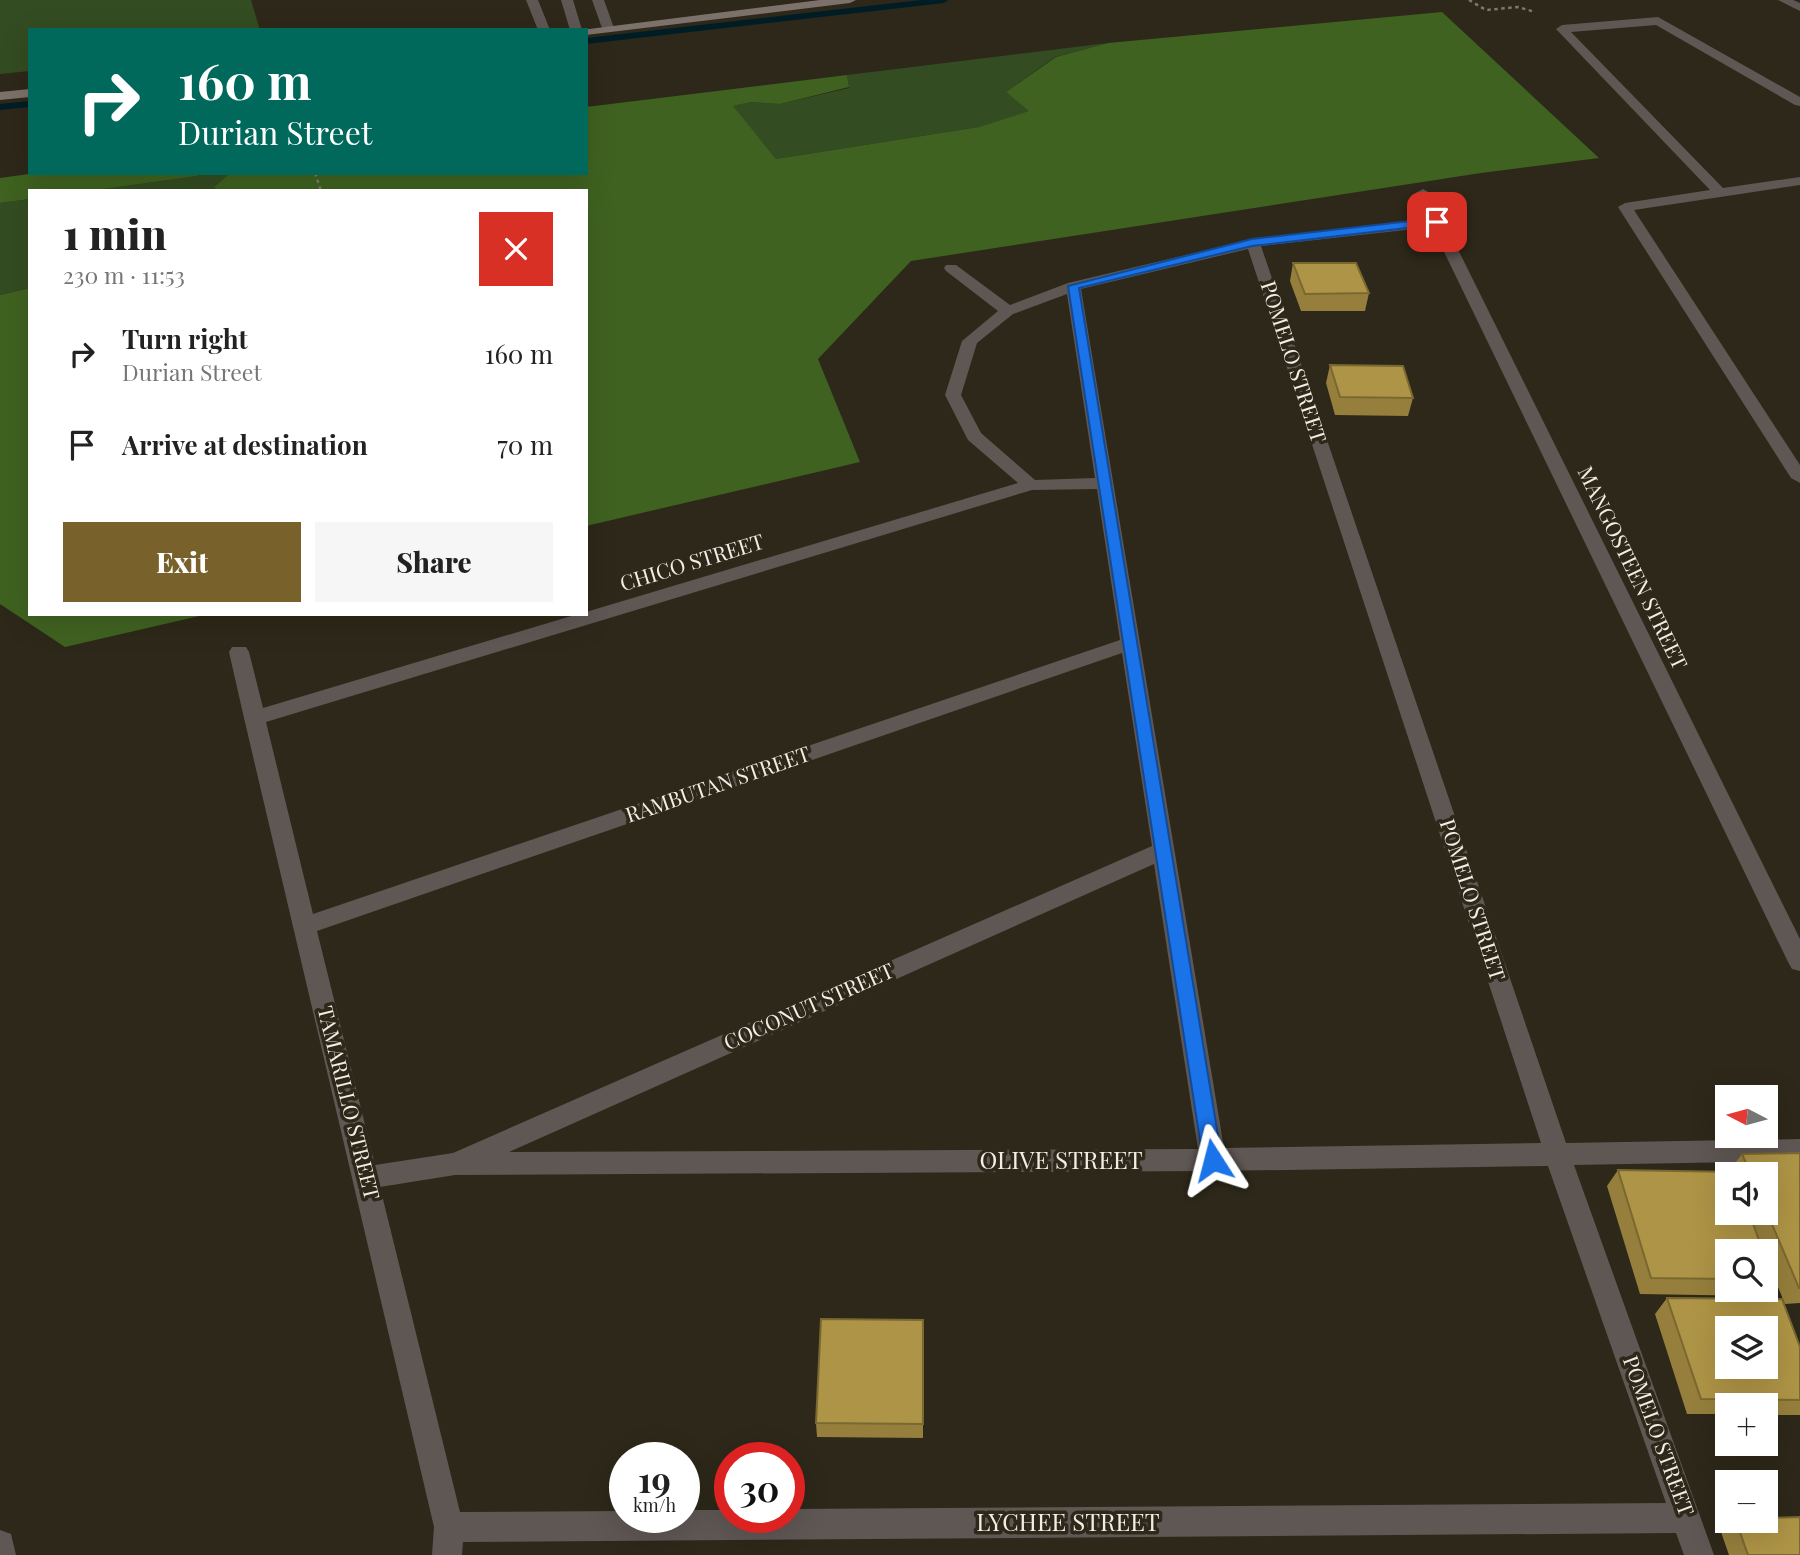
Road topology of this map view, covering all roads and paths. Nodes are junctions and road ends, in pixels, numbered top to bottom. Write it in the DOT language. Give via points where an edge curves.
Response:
graph roads {
  1 [pos="532,0"];
  2 [pos="567,0"];
  3 [pos="598,0"];
  4 [pos="850,0"];
  5 [pos="1469,0"];
  6 [pos="1784,0"];
  7 [pos="1800,8"];
  8 [pos="543,28"];
  9 [pos="575,28"];
  10 [pos="608,28"];
  11 [pos="1562,29"];
  12 [pos="588,31"];
  13 [pos="28,93"];
  14 [pos="0,96"];
  15 [pos="1800,102"];
  16 [pos="1800,181"];
  17 [pos="1423,193"];
  18 [pos="1721,194"];
  19 [pos="1437,222"];
  20 [pos="1252,243"];
  21 [pos="951,268"];
  22 [pos="1073,286"];
  23 [pos="1009,311"];
  24 [pos="1800,478"];
  25 [pos="1105,482"];
  26 [pos="1031,485"];
  27 [pos="1131,643"];
  28 [pos="239,652"];
  29 [pos="254,718"];
  30 [pos="1164,850"];
  31 [pos="305,926"];
  32 [pos="1800,962"];
  33 [pos="1800,1150"];
  34 [pos="1557,1154"];
  35 [pos="1213,1160"];
  36 [pos="454,1164"];
  37 [pos="366,1178"];
  38 [pos="1687,1518"];
  39 [pos="448,1541"];
  40 [pos="0,1545"];
  41 [pos="1,1555"];
  42 [pos="1699,1555"];
  1 -- 8 [label="street"];
  2 -- 9 [label="street"];
  3 -- 10 [label="street"];
  4 -- 10 [label="street"];
  5 -- 11 [label="path" via="1486,10 1518,7 1544,14"];
  6 -- 7 [label="street"];
  10 -- 12 [label="street"];
  11 -- 15 [label="street" via="1658,21"];
  11 -- 18 [label="street"];
  13 -- 14 [label="street"];
  16 -- 18 [label="street"];
  17 -- 19 [label="street, MANGOSTEEN STREET"];
  18 -- 24 [label="street" via="1625,206"];
  19 -- 20 [label="street"];
  19 -- 32 [label="street, MANGOSTEEN STREET"];
  20 -- 22 [label="street"];
  20 -- 34 [label="street, POMELO STREET"];
  21 -- 23 [label="street"];
  22 -- 23 [label="street"];
  22 -- 25 [label="street"];
  23 -- 26 [label="street" via="970,341 953,395 974,436"];
  25 -- 26 [label="street, CHICO STREET"];
  25 -- 27 [label="street"];
  26 -- 29 [label="street, CHICO STREET"];
  27 -- 30 [label="street"];
  27 -- 31 [label="street, RAMBUTAN STREET"];
  28 -- 29 [label="street, TAMARILLO STREET"];
  29 -- 31 [label="street, TAMARILLO STREET"];
  30 -- 35 [label="street"];
  30 -- 36 [label="street, COCONUT STREET"];
  31 -- 37 [label="street, TAMARILLO STREET"];
  33 -- 34 [label="street, OLIVE STREET"];
  34 -- 35 [label="street, OLIVE STREET"];
  34 -- 38 [label="street, POMELO STREET"];
  35 -- 36 [label="street, OLIVE STREET"];
  36 -- 37 [label="street, OLIVE STREET"];
  37 -- 39 [label="street, TAMARILLO STREET"];
  38 -- 39 [label="street, LYCHEE STREET"];
  38 -- 42 [label="street, POMELO STREET"];
  40 -- 41 [label="street"];
}
